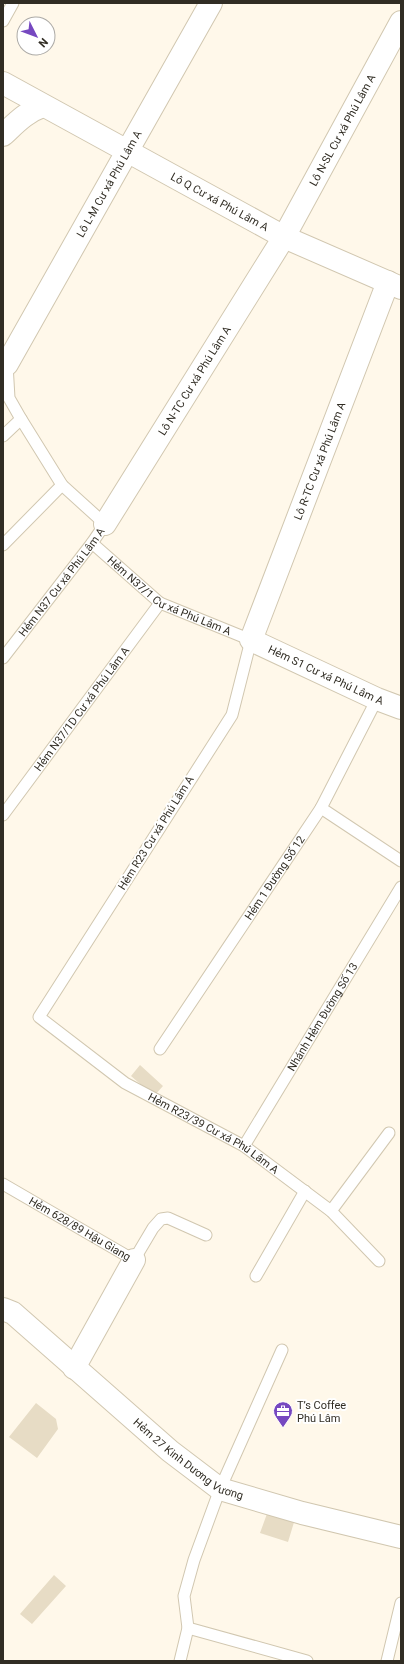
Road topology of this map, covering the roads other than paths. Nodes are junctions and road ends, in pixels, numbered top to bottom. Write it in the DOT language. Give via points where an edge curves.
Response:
graph roads {
  1 [pos="13,3"];
  2 [pos="211,3"];
  3 [pos="3,21"];
  4 [pos="401,22"];
  5 [pos="3,84"];
  6 [pos="43,106"];
  7 [pos="3,135"];
  8 [pos="127,152"];
  9 [pos="284,237"];
  10 [pos="395,285"];
  11 [pos="5,363"];
  12 [pos="21,419"];
  13 [pos="3,436"];
  14 [pos="62,485"];
  15 [pos="105,524"];
  16 [pos="92,543"];
  17 [pos="3,546"];
  18 [pos="160,603"];
  19 [pos="251,640"];
  20 [pos="3,658"];
  21 [pos="377,699"];
  22 [pos="401,708"];
  23 [pos="321,808"];
  24 [pos="3,815"];
  25 [pos="401,861"];
  26 [pos="401,888"];
  27 [pos="39,1017"];
  28 [pos="160,1049"];
  29 [pos="388,1133"];
  30 [pos="244,1146"];
  31 [pos="3,1184"];
  32 [pos="305,1191"];
  33 [pos="331,1211"];
  34 [pos="206,1235"];
  35 [pos="134,1260"];
  36 [pos="379,1261"];
  37 [pos="256,1276"];
  38 [pos="8,1311"];
  39 [pos="282,1350"];
  40 [pos="74,1368"];
  41 [pos="220,1489"];
  42 [pos="401,1537"];
  43 [pos="401,1603"];
  44 [pos="188,1628"];
  45 [pos="180,1661"];
  46 [pos="307,1661"];
  47 [pos="387,1661"];
  1 -- 3 [label="lane"];
  2 -- 8 [label="street, Lô L-M Cư xá Phú Lâm A"];
  4 -- 9 [label="street, Lô N-SL Cư xá Phú Lâm A"];
  5 -- 6 [label="street, Lô Q Cư xá Phú Lâm A"];
  6 -- 7 [label="street" via="23,116"];
  6 -- 8 [label="street, Lô Q Cư xá Phú Lâm A"];
  8 -- 9 [label="street, Lô Q Cư xá Phú Lâm A"];
  8 -- 11 [label="street, Lô L-M Cư xá Phú Lâm A"];
  9 -- 10 [label="street, Lô Q Cư xá Phú Lâm A"];
  9 -- 15 [label="street, Lô N-TC Cư xá Phú Lâm A"];
  10 -- 19 [label="street, Lô R-TC Cư xá Phú Lâm A"];
  11 -- 12 [label="lane" via="9,398"];
  12 -- 13 [label="lane"];
  12 -- 14 [label="lane"];
  14 -- 15 [label="lane"];
  14 -- 17 [label="lane"];
  15 -- 16 [label="lane, Hẻm N37 Cư xá Phú Lâm A"];
  16 -- 18 [label="lane, Hẻm N37/1 Cư xá Phú Lâm A"];
  16 -- 20 [label="lane, Hẻm N37 Cư xá Phú Lâm A"];
  18 -- 19 [label="lane, Hẻm N37/1 Cư xá Phú Lâm A"];
  18 -- 24 [label="lane, Hẻm N37/1D Cư xá Phú Lâm A"];
  19 -- 21 [label="street, Hẻm S1 Cư xá Phú Lâm A"];
  19 -- 27 [label="lane, Hẻm R23 Cư xá Phú Lâm A" via="232,715"];
  21 -- 22 [label="street, Hẻm S1 Cư xá Phú Lâm A"];
  21 -- 23 [label="lane, Hẻm 1 Đường Số 12"];
  23 -- 25 [label="lane"];
  23 -- 28 [label="lane, Hẻm 1 Đường Số 12"];
  26 -- 30 [label="lane, Nhánh Hẻm Đường Số 13"];
  27 -- 30 [label="lane, Hẻm R23/39 Cư xá Phú Lâm A" via="124,1083"];
  29 -- 33 [label="lane"];
  30 -- 32 [label="lane, Hẻm R23/39 Cư xá Phú Lâm A"];
  31 -- 35 [label="lane, Hẻm 628/89 Hậu Giang"];
  32 -- 33 [label="lane, Hẻm R23/39 Cư xá Phú Lâm A"];
  32 -- 37 [label="lane"];
  33 -- 36 [label="lane, Hẻm R23/39 Cư xá Phú Lâm A"];
  34 -- 35 [label="lane" via="168,1218 161,1219"];
  35 -- 40 [label="street, Hẻm 628/89 Hậu Giang"];
  38 -- 40 [label="street, Hẻm 27 Kinh Dương Vương"];
  39 -- 41 [label="lane"];
  40 -- 41 [label="street, Hẻm 27 Kinh Dương Vương" via="170,1451"];
  41 -- 42 [label="street, Hẻm 27 Kinh Dương Vương" via="302,1513"];
  41 -- 44 [label="lane" via="194,1560 184,1596"];
  43 -- 47 [label="lane"];
  44 -- 45 [label="lane"];
  44 -- 46 [label="lane"];
}
